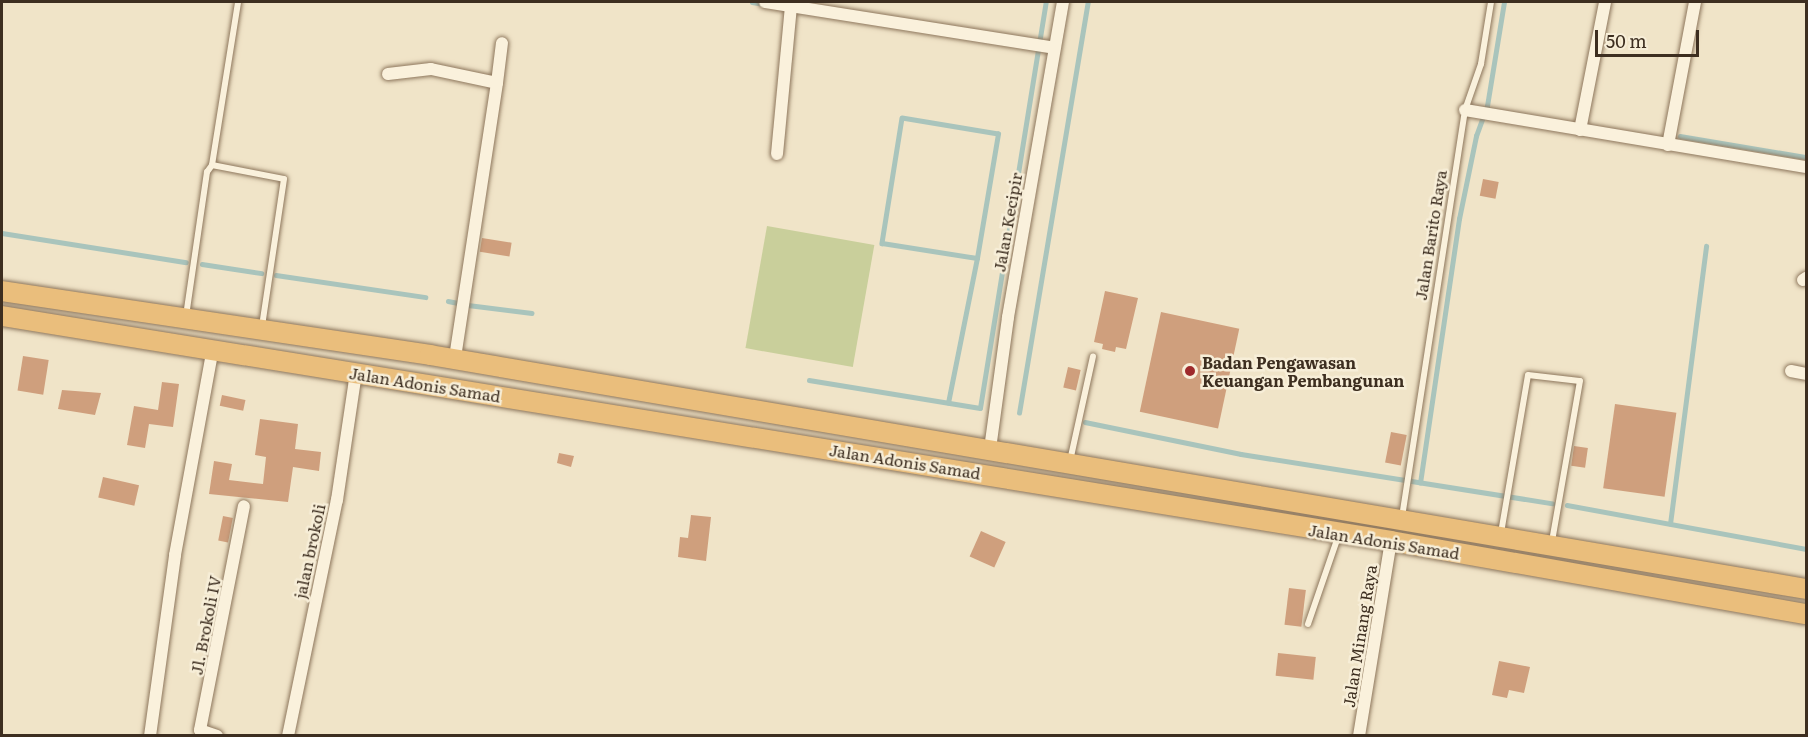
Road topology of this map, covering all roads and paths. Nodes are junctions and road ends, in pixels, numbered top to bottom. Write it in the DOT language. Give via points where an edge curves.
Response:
graph roads {
  1 [pos="238,2"];
  2 [pos="765,2"];
  3 [pos="1063,2"];
  4 [pos="1491,2"];
  5 [pos="1605,2"];
  6 [pos="1695,2"];
  7 [pos="791,5"];
  8 [pos="502,43"];
  9 [pos="1048,46"];
  10 [pos="388,74"];
  11 [pos="497,83"];
  12 [pos="1465,110"];
  13 [pos="1580,130"];
  14 [pos="1668,145"];
  15 [pos="777,154"];
  16 [pos="212,165"];
  17 [pos="1806,167"];
  18 [pos="2,291"];
  19 [pos="2,316"];
  20 [pos="185,319"];
  21 [pos="261,330"];
  22 [pos="213,348"];
  23 [pos="1093,356"];
  24 [pos="455,359"];
  25 [pos="1791,371"];
  26 [pos="356,373"];
  27 [pos="1806,374"];
  28 [pos="672,397"];
  29 [pos="667,422"];
  30 [pos="990,449"];
  31 [pos="1070,462"];
  32 [pos="244,507"];
  33 [pos="1402,518"];
  34 [pos="1339,533"];
  35 [pos="1501,534"];
  36 [pos="1391,541"];
  37 [pos="1552,544"];
  38 [pos="1549,569"];
  39 [pos="1806,589"];
  40 [pos="1806,614"];
  41 [pos="1308,624"];
  42 [pos="150,735"];
  43 [pos="218,735"];
  44 [pos="288,735"];
  45 [pos="1359,735"];
  1 -- 16 [label="lane"];
  2 -- 7 [label="street"];
  3 -- 9 [label="street, Jalan Kecipir"];
  4 -- 12 [label="lane, Jalan Barito Raya" via="1481,64"];
  5 -- 13 [label="street"];
  6 -- 14 [label="street"];
  7 -- 9 [label="street"];
  7 -- 15 [label="street"];
  8 -- 11 [label="street"];
  9 -- 30 [label="street, Jalan Kecipir"];
  10 -- 11 [label="street" via="431,69"];
  11 -- 24 [label="street"];
  12 -- 13 [label="street"];
  12 -- 33 [label="lane, Jalan Barito Raya" via="1427,336"];
  13 -- 14 [label="street"];
  14 -- 17 [label="street"];
  16 -- 20 [label="lane" via="207,172"];
  16 -- 21 [label="lane" via="284,179"];
  18 -- 20 [label="highway"];
  19 -- 22 [label="highway, Jalan Adonis Samad"];
  20 -- 21 [label="highway"];
  21 -- 24 [label="highway"];
  22 -- 26 [label="highway, Jalan Adonis Samad"];
  22 -- 42 [label="street" via="175,555"];
  23 -- 31 [label="lane"];
  24 -- 28 [label="highway"];
  25 -- 27 [label="street"];
  26 -- 29 [label="highway, Jalan Adonis Samad"];
  26 -- 44 [label="street, jalan brokoli" via="337,500"];
  28 -- 29 [label="highway"];
  28 -- 30 [label="highway"];
  29 -- 34 [label="highway, Jalan Adonis Samad"];
  30 -- 31 [label="highway"];
  31 -- 33 [label="highway"];
  32 -- 43 [label="street, Jl. Brokoli IV" via="200,730"];
  33 -- 35 [label="highway"];
  34 -- 36 [label="highway, Jalan Adonis Samad"];
  34 -- 41 [label="lane" via="1323,591"];
  35 -- 37 [label="highway"];
  35 -- 37 [label="lane" via="1528,375 1580,381"];
  36 -- 38 [label="highway, Jalan Adonis Samad"];
  36 -- 45 [label="street, Jalan Minang Raya"];
  37 -- 38 [label="highway"];
  37 -- 39 [label="highway"];
  38 -- 40 [label="highway, Jalan Adonis Samad"];
}
